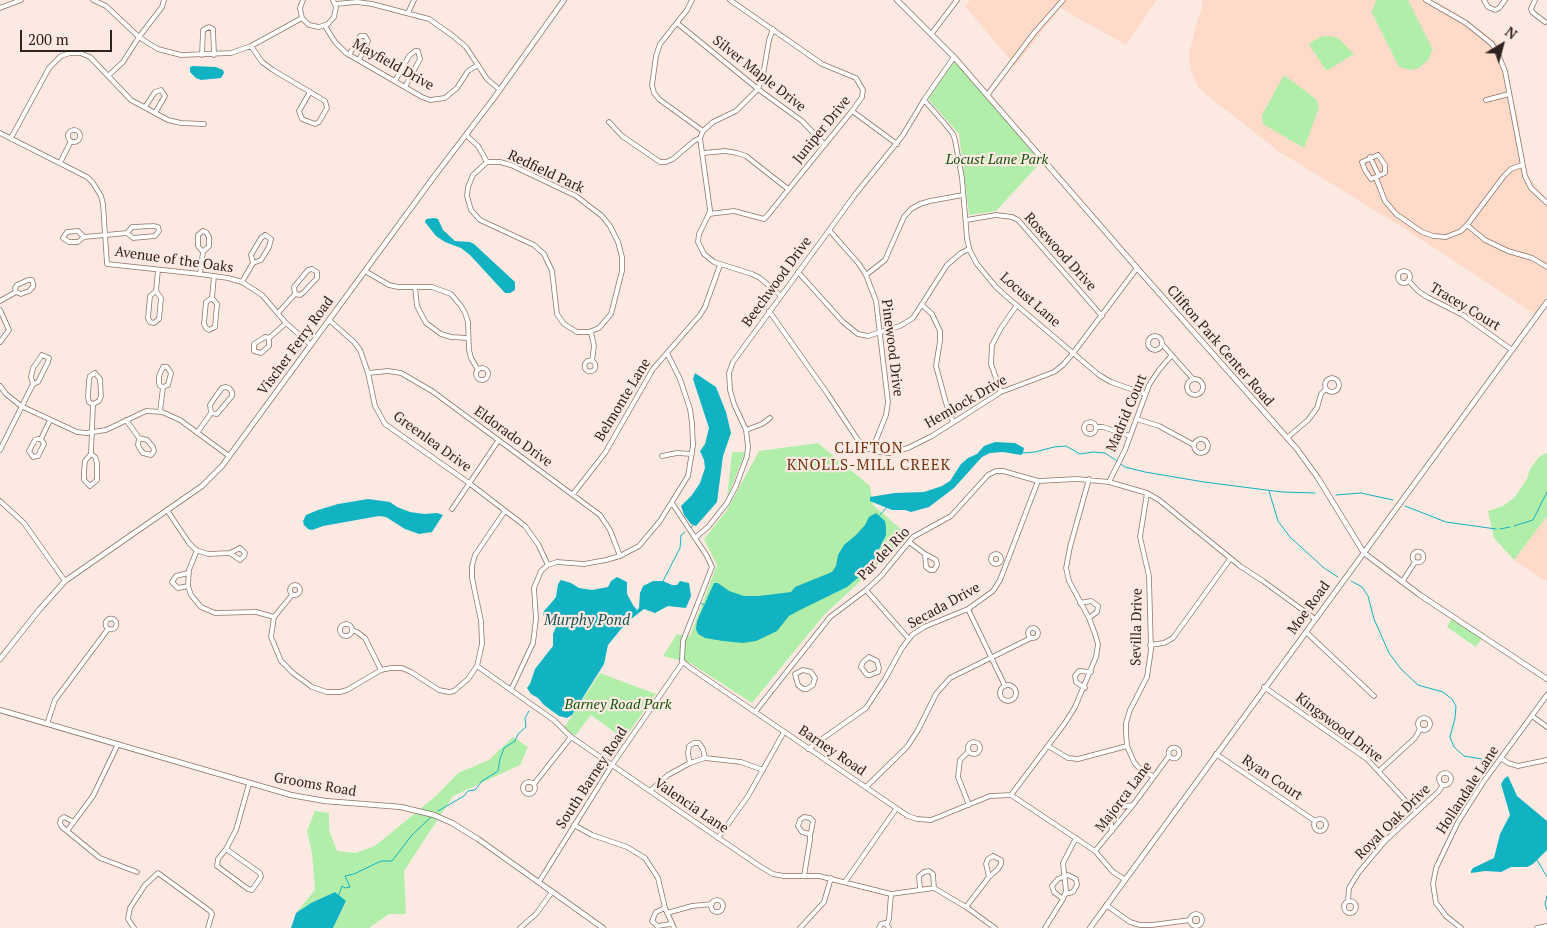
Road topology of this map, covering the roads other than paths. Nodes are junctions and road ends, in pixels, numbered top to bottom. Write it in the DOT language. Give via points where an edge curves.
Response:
graph roads {
  1 [pos="19,0"];
  2 [pos="93,0"];
  3 [pos="164,0"];
  4 [pos="303,0"];
  5 [pos="414,0"];
  6 [pos="564,0"];
  7 [pos="692,0"];
  8 [pos="730,0"];
  9 [pos="896,0"];
  10 [pos="957,0"];
  11 [pos="1063,0"];
  12 [pos="1426,0"];
  13 [pos="1484,0"];
  14 [pos="1505,0"];
  15 [pos="1535,0"];
  16 [pos="334,2"];
  17 [pos="0,8"];
  18 [pos="408,13"];
  19 [pos="302,18"];
  20 [pos="1545,22"];
  21 [pos="677,23"];
  22 [pos="325,26"];
  23 [pos="773,29"];
  24 [pos="932,33"];
  25 [pos="139,37"];
  26 [pos="252,46"];
  27 [pos="202,55"];
  28 [pos="214,55"];
  29 [pos="349,55"];
  30 [pos="954,57"];
  31 [pos="359,60"];
  32 [pos="478,65"];
  33 [pos="108,76"];
  34 [pos="395,81"];
  35 [pos="405,87"];
  36 [pos="758,89"];
  37 [pos="500,90"];
  38 [pos="310,92"];
  39 [pos="988,94"];
  40 [pos="1509,94"];
  41 [pos="924,100"];
  42 [pos="1486,100"];
  43 [pos="145,107"];
  44 [pos="852,111"];
  45 [pos="155,113"];
  46 [pos="609,122"];
  47 [pos="204,124"];
  48 [pos="703,131"];
  49 [pos="0,133"];
  50 [pos="466,135"];
  51 [pos="11,138"];
  52 [pos="700,138"];
  53 [pos="71,141"];
  54 [pos="897,144"];
  55 [pos="825,145"];
  56 [pos="703,154"];
  57 [pos="1370,157"];
  58 [pos="487,162"];
  59 [pos="60,163"];
  60 [pos="1522,165"];
  61 [pos="1378,177"];
  62 [pos="788,189"];
  63 [pos="963,195"];
  64 [pos="1547,203"];
  65 [pos="709,214"];
  66 [pos="966,220"];
  67 [pos="1467,226"];
  68 [pos="829,230"];
  69 [pos="127,233"];
  70 [pos="105,235"];
  71 [pos="84,237"];
  72 [pos="969,249"];
  73 [pos="203,252"];
  74 [pos="253,263"];
  75 [pos="720,265"];
  76 [pos="1547,267"];
  77 [pos="1137,268"];
  78 [pos="158,270"];
  79 [pos="365,271"];
  80 [pos="798,272"];
  81 [pos="200,274"];
  82 [pos="866,275"];
  83 [pos="214,276"];
  84 [pos="1408,280"];
  85 [pos="242,282"];
  86 [pos="415,288"];
  87 [pos="156,291"];
  88 [pos="16,292"];
  89 [pos="295,294"];
  90 [pos="780,295"];
  91 [pos="212,298"];
  92 [pos="0,300"];
  93 [pos="1547,302"];
  94 [pos="922,305"];
  95 [pos="1017,305"];
  96 [pos="0,310"];
  97 [pos="769,311"];
  98 [pos="278,313"];
  99 [pos="1102,316"];
  100 [pos="329,320"];
  101 [pos="286,323"];
  102 [pos="591,332"];
  103 [pos="880,333"];
  104 [pos="269,338"];
  105 [pos="468,338"];
  106 [pos="0,342"];
  107 [pos="1162,344"];
  108 [pos="311,345"];
  109 [pos="1512,350"];
  110 [pos="1074,352"];
  111 [pos="667,353"];
  112 [pos="1171,356"];
  113 [pos="592,361"];
  114 [pos="478,370"];
  115 [pos="368,373"];
  116 [pos="1194,379"];
  117 [pos="33,384"];
  118 [pos="0,386"];
  119 [pos="163,387"];
  120 [pos="1326,389"];
  121 [pos="1002,392"];
  122 [pos="2,394"];
  123 [pos="1145,394"];
  124 [pos="93,404"];
  125 [pos="21,406"];
  126 [pos="160,412"];
  127 [pos="211,413"];
  128 [pos="770,418"];
  129 [pos="1137,419"];
  130 [pos="50,420"];
  131 [pos="126,420"];
  132 [pos="953,422"];
  133 [pos="1096,427"];
  134 [pos="746,430"];
  135 [pos="91,433"];
  136 [pos="197,433"];
  137 [pos="1130,436"];
  138 [pos="139,438"];
  139 [pos="1287,438"];
  140 [pos="41,439"];
  141 [pos="498,441"];
  142 [pos="1194,445"];
  143 [pos="0,450"];
  144 [pos="872,450"];
  145 [pos="91,454"];
  146 [pos="692,454"];
  147 [pos="229,456"];
  148 [pos="662,456"];
  149 [pos="1089,479"];
  150 [pos="1038,481"];
  151 [pos="1109,482"];
  152 [pos="469,483"];
  153 [pos="1147,493"];
  154 [pos="573,494"];
  155 [pos="0,501"];
  156 [pos="672,503"];
  157 [pos="4,504"];
  158 [pos="452,509"];
  159 [pos="0,510"];
  160 [pos="167,510"];
  161 [pos="505,511"];
  162 [pos="695,538"];
  163 [pos="909,542"];
  164 [pos="197,550"];
  165 [pos="230,553"];
  166 [pos="1364,553"];
  167 [pos="925,554"];
  168 [pos="620,556"];
  169 [pos="1230,559"];
  170 [pos="1000,562"];
  171 [pos="1415,562"];
  172 [pos="1006,564"];
  173 [pos="548,565"];
  174 [pos="188,573"];
  175 [pos="65,581"];
  176 [pos="1402,582"];
  177 [pos="188,586"];
  178 [pos="866,590"];
  179 [pos="292,594"];
  180 [pos="1080,603"];
  181 [pos="968,609"];
  182 [pos="274,617"];
  183 [pos="1089,618"];
  184 [pos="1315,619"];
  185 [pos="108,629"];
  186 [pos="352,630"];
  187 [pos="1306,632"];
  188 [pos="1031,638"];
  189 [pos="909,639"];
  190 [pos="1150,645"];
  191 [pos="991,657"];
  192 [pos="0,659"];
  193 [pos="683,662"];
  194 [pos="477,666"];
  195 [pos="789,669"];
  196 [pos="381,670"];
  197 [pos="878,672"];
  198 [pos="1091,672"];
  199 [pos="795,674"];
  200 [pos="1547,678"];
  201 [pos="885,679"];
  202 [pos="1005,686"];
  203 [pos="1264,687"];
  204 [pos="1085,688"];
  205 [pos="511,690"];
  206 [pos="1547,695"];
  207 [pos="1374,696"];
  208 [pos="0,710"];
  209 [pos="755,712"];
  210 [pos="1532,716"];
  211 [pos="48,724"];
  212 [pos="1547,727"];
  213 [pos="1420,729"];
  214 [pos="784,732"];
  215 [pos="571,737"];
  216 [pos="118,744"];
  217 [pos="1048,746"];
  218 [pos="1127,746"];
  219 [pos="808,749"];
  220 [pos="969,751"];
  221 [pos="1216,754"];
  222 [pos="1169,756"];
  223 [pos="705,758"];
  224 [pos="1501,758"];
  225 [pos="1547,760"];
  226 [pos="690,763"];
  227 [pos="612,765"];
  228 [pos="762,770"];
  229 [pos="1379,771"];
  230 [pos="1154,778"];
  231 [pos="250,784"];
  232 [pos="534,784"];
  233 [pos="1443,785"];
  234 [pos="866,788"];
  235 [pos="650,791"];
  236 [pos="1011,795"];
  237 [pos="969,805"];
  238 [pos="1133,805"];
  239 [pos="896,809"];
  240 [pos="1416,812"];
  241 [pos="1315,821"];
  242 [pos="74,822"];
  243 [pos="574,825"];
  244 [pos="67,831"];
  245 [pos="1112,832"];
  246 [pos="810,833"];
  247 [pos="718,838"];
  248 [pos="1076,838"];
  249 [pos="226,849"];
  250 [pos="1095,852"];
  251 [pos="137,872"];
  252 [pos="804,876"];
  253 [pos="1064,876"];
  254 [pos="989,877"];
  255 [pos="830,878"];
  256 [pos="1124,879"];
  257 [pos="539,882"];
  258 [pos="845,882"];
  259 [pos="934,888"];
  260 [pos="920,889"];
  261 [pos="552,892"];
  262 [pos="891,894"];
  263 [pos="1065,894"];
  264 [pos="1063,899"];
  265 [pos="1348,901"];
  266 [pos="712,904"];
  267 [pos="1106,905"];
  268 [pos="966,907"];
  269 [pos="666,911"];
  270 [pos="1190,920"];
  271 [pos="673,926"];
  272 [pos="888,926"];
  273 [pos="1547,926"];
  274 [pos="134,928"];
  275 [pos="208,928"];
  276 [pos="520,928"];
  277 [pos="602,928"];
  278 [pos="800,928"];
  279 [pos="879,928"];
  280 [pos="995,928"];
  281 [pos="1045,928"];
  282 [pos="1090,928"];
  283 [pos="1461,928"];
  284 [pos="1537,928"];
  1 -- 17 [label="street"];
  2 -- 25 [label="street" via="106,6"];
  3 -- 25 [label="street"];
  4 -- 19 [label="street" via="300,8"];
  5 -- 18 [label="street"];
  6 -- 37 [label="street, Vischer Ferry Road"];
  7 -- 21 [label="street"];
  8 -- 23 [label="street, Juniper Drive"];
  9 -- 24 [label="street, Clifton Park Center Road"];
  10 -- 24 [label="street"];
  11 -- 39 [label="street"];
  12 -- 40 [label="street" via="1466,23 1492,44 1502,62"];
  13 -- 14 [label="street" via="1495,10"];
  15 -- 20 [label="street" via="1531,9"];
  16 -- 18 [label="street" via="357,2"];
  16 -- 22 [label="street" via="334,17"];
  18 -- 32 [label="street" via="429,19 443,28 466,47"];
  19 -- 22 [label="street" via="312,26"];
  19 -- 26 [label="street"];
  21 -- 36 [label="street, Silver Maple Drive"];
  21 -- 48 [label="street" via="660,44 652,85 654,93 665,104"];
  22 -- 29 [label="street, Mayfield Drive" via="334,42"];
  23 -- 36 [label="street"];
  23 -- 44 [label="street, Juniper Drive" via="822,64 856,78 863,90"];
  24 -- 30 [label="street, Clifton Park Center Road"];
  25 -- 27 [label="street" via="158,49 181,55"];
  25 -- 33 [label="street" via="123,62"];
  26 -- 28 [label="street"];
  26 -- 38 [label="street" via="262,62"];
  27 -- 28 [label="street"];
  27 -- 28 [label="street" via="204,30 208,27 214,30"];
  29 -- 31 [label="street, Mayfield Drive"];
  29 -- 31 [label="street" via="360,36 366,36 367,46"];
  30 -- 39 [label="street, Clifton Park Center Road"];
  30 -- 41 [label="street, Beechwood Drive"];
  31 -- 34 [label="street, Mayfield Drive"];
  32 -- 35 [label="street, Mayfield Drive" via="468,71 446,98 430,100"];
  32 -- 37 [label="street"];
  33 -- 43 [label="street" via="131,100"];
  33 -- 51 [label="street" via="90,57 80,53 61,56 50,68"];
  34 -- 35 [label="street, Mayfield Drive"];
  34 -- 35 [label="street" via="409,56 418,51 420,59"];
  36 -- 48 [label="street" via="736,111 713,122"];
  36 -- 55 [label="street, Silver Maple Drive" via="802,120"];
  37 -- 50 [label="street, Vischer Ferry Road"];
  38 -- 38 [label="street" via="327,104 315,124 302,119 299,111"];
  39 -- 77 [label="street, Clifton Park Center Road"];
  40 -- 42 [label="street"];
  40 -- 60 [label="street"];
  41 -- 54 [label="street, Beechwood Drive"];
  41 -- 63 [label="street, Locust Lane" via="953,134"];
  43 -- 45 [label="street"];
  43 -- 45 [label="street" via="154,92 161,90 165,96"];
  44 -- 54 [label="street"];
  44 -- 55 [label="street, Juniper Drive"];
  45 -- 47 [label="street" via="181,123"];
  46 -- 52 [label="street" via="622,136 660,162 673,159"];
  48 -- 52 [label="street"];
  49 -- 51 [label="street, Avenue of the Oaks"];
  50 -- 58 [label="street, Redfield Park" via="478,146"];
  50 -- 79 [label="street, Vischer Ferry Road"];
  51 -- 59 [label="street, Avenue of the Oaks"];
  52 -- 56 [label="street"];
  53 -- 59 [label="street"];
  54 -- 68 [label="street, Beechwood Drive"];
  55 -- 62 [label="street, Juniper Drive"];
  56 -- 62 [label="street" via="725,151 746,156"];
  56 -- 65 [label="street"];
  57 -- 61 [label="street"];
  57 -- 61 [label="street" via="1362,162 1365,170 1371,179"];
  57 -- 61 [label="street" via="1378,154 1385,165 1385,173"];
  58 -- 102 [label="street, Redfield Park" via="473,175 468,187 471,210 488,225 540,250 552,270 560,319 577,332"];
  58 -- 102 [label="street, Redfield Park" via="511,165 570,193 593,208 610,226 622,257 620,286 611,314"];
  59 -- 70 [label="street, Avenue of the Oaks" via="88,178 98,189 104,204"];
  60 -- 64 [label="street" via="1531,188"];
  60 -- 67 [label="street" via="1504,176"];
  61 -- 67 [label="street" via="1385,201 1396,214 1422,232 1446,237 1461,232"];
  62 -- 65 [label="street, Juniper Drive" via="764,219 734,211"];
  63 -- 66 [label="street, Locust Lane"];
  63 -- 82 [label="street" via="930,201 911,209 904,217 885,260"];
  65 -- 75 [label="street" via="698,242 704,254"];
  66 -- 72 [label="street, Locust Lane"];
  66 -- 99 [label="street, Rosewood Drive" via="996,215 1018,220"];
  67 -- 76 [label="street" via="1485,240"];
  68 -- 80 [label="street, Beechwood Drive"];
  68 -- 82 [label="street, Pinewood Drive"];
  69 -- 69 [label="street" via="132,227 153,226 159,231 155,236 134,238"];
  69 -- 70 [label="street"];
  70 -- 71 [label="street"];
  70 -- 78 [label="street, Avenue of the Oaks" via="108,264"];
  71 -- 71 [label="street" via="74,243 63,238 67,232 78,231"];
  72 -- 94 [label="street" via="947,265"];
  72 -- 95 [label="street, Locust Lane" via="996,287"];
  73 -- 73 [label="street" via="208,246 206,232 198,236 198,246"];
  73 -- 81 [label="street"];
  74 -- 74 [label="street" via="261,260 269,247 269,236 261,238 255,247 251,255"];
  74 -- 85 [label="street"];
  75 -- 90 [label="street" via="752,274"];
  75 -- 111 [label="street, Belmonte Lane" via="705,307"];
  77 -- 99 [label="street, Hemlock Drive"];
  77 -- 139 [label="street, Clifton Park Center Road"];
  78 -- 81 [label="street, Avenue of the Oaks"];
  78 -- 87 [label="street"];
  79 -- 86 [label="street" via="389,286"];
  79 -- 100 [label="street, Vischer Ferry Road"];
  80 -- 90 [label="street, Beechwood Drive"];
  80 -- 103 [label="street" via="852,330 868,336"];
  81 -- 83 [label="street, Avenue of the Oaks"];
  82 -- 103 [label="street, Pinewood Drive" via="876,302"];
  83 -- 85 [label="street, Avenue of the Oaks"];
  83 -- 91 [label="street"];
  84 -- 109 [label="street, Tracey Court" via="1427,297 1463,315"];
  85 -- 98 [label="street, Avenue of the Oaks" via="262,295"];
  86 -- 105 [label="street" via="417,306 426,323 441,334"];
  86 -- 105 [label="street" via="432,287 457,300 468,322"];
  87 -- 87 [label="street" via="161,298 159,319 154,323 148,318 150,296"];
  88 -- 88 [label="street" via="29,291 33,287 32,280 17,285"];
  88 -- 92 [label="street"];
  89 -- 89 [label="street" via="300,295 317,278 315,270 308,270 294,287"];
  89 -- 98 [label="street"];
  90 -- 97 [label="street, Beechwood Drive"];
  91 -- 91 [label="street" via="217,304 215,327 209,330 204,319 206,302"];
  93 -- 109 [label="street, Moe Road"];
  94 -- 103 [label="street" via="908,322"];
  94 -- 132 [label="street" via="932,314 940,331 936,366"];
  95 -- 110 [label="street, Locust Lane"];
  95 -- 121 [label="street" via="992,345 992,364"];
  96 -- 106 [label="street" via="9,330"];
  97 -- 134 [label="street, Beechwood Drive" via="737,354 729,373 734,404"];
  97 -- 144 [label="street" via="858,440"];
  98 -- 101 [label="street, Avenue of the Oaks"];
  99 -- 110 [label="street, Hemlock Drive"];
  100 -- 108 [label="street, Vischer Ferry Road"];
  100 -- 115 [label="street, Greenlea Drive" via="360,350"];
  101 -- 104 [label="street"];
  101 -- 108 [label="street, Avenue of the Oaks"];
  102 -- 113 [label="street" via="594,346"];
  103 -- 144 [label="street, Pinewood Drive" via="888,402 884,422"];
  104 -- 104 [label="street" via="269,346 261,353 254,351 254,344 262,338"];
  105 -- 114 [label="street" via="471,358"];
  107 -- 112 [label="street"];
  108 -- 147 [label="street, Vischer Ferry Road"];
  109 -- 166 [label="street, Moe Road"];
  110 -- 121 [label="street, Hemlock Drive" via="1054,372"];
  110 -- 123 [label="street, Locust Lane" via="1104,378"];
  111 -- 146 [label="street" via="690,409"];
  111 -- 154 [label="street, Belmonte Lane" via="648,377 604,453"];
  112 -- 116 [label="street"];
  112 -- 123 [label="street, Madrid Court"];
  115 -- 141 [label="street, Eldorado Drive" via="388,370 408,376"];
  115 -- 152 [label="street, Greenlea Drive" via="375,406 385,424"];
  116 -- 116 [label="street" via="1187,389 1196,395 1202,390 1202,385"];
  117 -- 117 [label="street" via="33,368 38,358 46,356 49,358 45,371"];
  117 -- 125 [label="street"];
  118 -- 122 [label="street"];
  119 -- 119 [label="street" via="168,385 172,373 167,367 163,367 159,376"];
  119 -- 126 [label="street"];
  120 -- 120 [label="street" via="1328,378 1338,380 1337,390"];
  120 -- 139 [label="street" via="1312,415"];
  121 -- 132 [label="street, Hemlock Drive"];
  122 -- 125 [label="street"];
  123 -- 129 [label="street, Madrid Court"];
  124 -- 124 [label="street" via="88,397 89,380 95,373 100,379 101,389 99,401"];
  124 -- 135 [label="street"];
  125 -- 130 [label="street"];
  125 -- 143 [label="street"];
  126 -- 131 [label="street" via="146,411"];
  126 -- 136 [label="street" via="172,415"];
  127 -- 127 [label="street" via="217,414 232,396 230,388 222,388 210,405"];
  127 -- 136 [label="street"];
  128 -- 134 [label="street"];
  129 -- 137 [label="street, Madrid Court"];
  129 -- 142 [label="street" via="1159,426"];
  130 -- 135 [label="street" via="77,432"];
  130 -- 140 [label="street"];
  131 -- 135 [label="street"];
  131 -- 138 [label="street"];
  132 -- 144 [label="street, Hemlock Drive" via="908,448 884,453"];
  133 -- 137 [label="street"];
  134 -- 162 [label="street, Beechwood Drive" via="747,456 736,486 722,510"];
  135 -- 145 [label="street"];
  136 -- 147 [label="street"];
  137 -- 151 [label="street, Madrid Court"];
  138 -- 138 [label="street" via="140,449 151,455 153,447 147,440"];
  139 -- 166 [label="street, Clifton Park Center Road" via="1318,478"];
  140 -- 140 [label="street" via="44,444 41,451 33,457 30,446 34,440"];
  141 -- 152 [label="street"];
  141 -- 154 [label="street, Eldorado Drive"];
  145 -- 145 [label="street" via="95,457 96,480 90,486 84,480 84,461"];
  146 -- 148 [label="street"];
  146 -- 156 [label="street" via="688,476"];
  147 -- 160 [label="street, Vischer Ferry Road" via="202,486"];
  149 -- 150 [label="street, Par del Rio"];
  149 -- 151 [label="street, Par del Rio"];
  149 -- 180 [label="street" via="1066,568"];
  150 -- 163 [label="street, Par del Rio" via="1003,471 991,473 951,516 916,534"];
  150 -- 172 [label="street, Secada Drive"];
  151 -- 153 [label="street, Par del Rio"];
  152 -- 158 [label="street"];
  152 -- 161 [label="street, Greenlea Drive"];
  153 -- 169 [label="street, Par del Rio"];
  153 -- 190 [label="street, Sevilla Drive" via="1140,537 1149,576"];
  154 -- 168 [label="street, Eldorado Drive" via="603,518"];
  155 -- 157 [label="street"];
  156 -- 162 [label="street"];
  156 -- 168 [label="street" via="645,542"];
  157 -- 159 [label="street"];
  157 -- 175 [label="street" via="24,523"];
  160 -- 164 [label="street"];
  160 -- 175 [label="street, Vischer Ferry Road"];
  161 -- 173 [label="street, Greenlea Drive" via="533,536"];
  161 -- 194 [label="street" via="479,547 473,563 472,578 479,604 482,637"];
  162 -- 193 [label="street" via="712,567 687,629 681,657"];
  163 -- 167 [label="street"];
  163 -- 178 [label="street, Par del Rio"];
  164 -- 165 [label="street" via="208,554"];
  164 -- 174 [label="street"];
  166 -- 176 [label="street, Clifton Park Center Road"];
  166 -- 184 [label="street, Moe Road"];
  168 -- 173 [label="street" via="592,563"];
  169 -- 184 [label="street, Par del Rio"];
  169 -- 190 [label="street" via="1173,638"];
  170 -- 172 [label="street"];
  171 -- 176 [label="street"];
  172 -- 181 [label="street, Secada Drive" via="993,591"];
  173 -- 205 [label="street" via="538,576 534,588 536,619 533,643"];
  174 -- 177 [label="street"];
  174 -- 177 [label="street" via="176,576 172,582 178,588"];
  175 -- 192 [label="street, Vischer Ferry Road"];
  176 -- 200 [label="street, Clifton Park Center Road"];
  177 -- 182 [label="street" via="196,602 207,611 256,612"];
  178 -- 189 [label="street"];
  178 -- 195 [label="street, Par del Rio" via="830,617"];
  179 -- 182 [label="street"];
  180 -- 183 [label="street"];
  180 -- 183 [label="street" via="1091,601 1098,606 1097,612"];
  181 -- 189 [label="street, Secada Drive" via="924,627"];
  181 -- 191 [label="street"];
  182 -- 196 [label="street" via="271,637 276,652 293,673 312,687 340,692"];
  183 -- 198 [label="street" via="1098,644"];
  184 -- 187 [label="street, Moe Road"];
  185 -- 211 [label="street" via="55,700"];
  186 -- 196 [label="street" via="365,638"];
  187 -- 203 [label="street, Moe Road"];
  187 -- 207 [label="street"];
  188 -- 191 [label="street"];
  189 -- 201 [label="street, Secada Drive"];
  190 -- 218 [label="street, Sevilla Drive" via="1147,677 1126,722"];
  191 -- 202 [label="street"];
  191 -- 234 [label="street" via="946,682 907,747"];
  193 -- 209 [label="street, Barney Road"];
  193 -- 227 [label="street, South Barney Road"];
  194 -- 196 [label="street" via="468,679 449,692 439,690 402,668"];
  194 -- 205 [label="street, Valencia Lane"];
  195 -- 199 [label="street"];
  195 -- 209 [label="street, Par del Rio"];
  197 -- 197 [label="street" via="879,666 872,658 866,658 861,665 862,671 867,675"];
  197 -- 201 [label="street"];
  198 -- 204 [label="street"];
  198 -- 204 [label="street" via="1079,671 1074,676 1076,682"];
  199 -- 199 [label="street" via="798,685 803,689 809,689 815,682 807,671"];
  201 -- 219 [label="street, Secada Drive" via="872,701 860,713"];
  202 -- 202 [label="street" via="1016,690 1016,697 1012,700 1005,701 1001,697"];
  203 -- 221 [label="street, Moe Road"];
  203 -- 229 [label="street, Kingswood Drive" via="1356,751"];
  204 -- 217 [label="street" via="1076,707"];
  205 -- 215 [label="street, Valencia Lane" via="555,721"];
  206 -- 210 [label="street, Hollandale Lane"];
  208 -- 211 [label="street, Grooms Road"];
  209 -- 214 [label="street, Barney Road"];
  210 -- 212 [label="street"];
  210 -- 224 [label="street, Hollandale Lane"];
  211 -- 216 [label="street, Grooms Road"];
  213 -- 229 [label="street" via="1415,738"];
  214 -- 219 [label="street, Barney Road"];
  214 -- 228 [label="street"];
  215 -- 227 [label="street, Valencia Lane"];
  215 -- 232 [label="street"];
  216 -- 231 [label="street, Grooms Road"];
  216 -- 242 [label="street" via="90,803"];
  217 -- 218 [label="street" via="1068,758 1078,759"];
  217 -- 236 [label="street"];
  218 -- 230 [label="street, Sevilla Drive" via="1138,767"];
  219 -- 234 [label="street, Barney Road"];
  220 -- 237 [label="street" via="960,760 958,777"];
  221 -- 241 [label="street, Ryan Court"];
  221 -- 256 [label="street, Moe Road"];
  222 -- 230 [label="street, Majorca Lane"];
  223 -- 226 [label="street"];
  223 -- 226 [label="street" via="702,745 694,743 688,750"];
  223 -- 228 [label="street" via="741,762"];
  224 -- 225 [label="street" via="1518,766"];
  224 -- 283 [label="street, Hollandale Lane" via="1458,822 1436,868 1433,884 1436,902"];
  226 -- 235 [label="street" via="668,775"];
  227 -- 235 [label="street, Valencia Lane"];
  227 -- 243 [label="street, South Barney Road"];
  228 -- 247 [label="street"];
  229 -- 240 [label="street, Kingswood Drive"];
  230 -- 238 [label="street, Majorca Lane"];
  231 -- 249 [label="street" via="236,830"];
  231 -- 257 [label="street, Grooms Road" via="308,798 401,807 434,815 478,839"];
  233 -- 240 [label="street, Royal Oak Drive"];
  234 -- 239 [label="street, Barney Road"];
  235 -- 247 [label="street, Valencia Lane"];
  236 -- 237 [label="street, Barney Road" via="990,796"];
  236 -- 248 [label="street"];
  237 -- 239 [label="street, Barney Road" via="931,820 917,819"];
  238 -- 245 [label="street, Majorca Lane"];
  238 -- 245 [label="street" via="1112,811"];
  239 -- 258 [label="street"];
  240 -- 265 [label="street, Royal Oak Drive" via="1385,841 1359,872 1350,888"];
  242 -- 244 [label="street"];
  242 -- 244 [label="street" via="64,817 61,819 62,827"];
  243 -- 257 [label="street, South Barney Road"];
  243 -- 269 [label="street" via="592,836 626,846 645,858 658,878"];
  244 -- 251 [label="street" via="100,858"];
  245 -- 250 [label="street, Majorca Lane"];
  246 -- 246 [label="street" via="812,820 801,818 799,830"];
  246 -- 252 [label="street"];
  247 -- 252 [label="street, Valencia Lane" via="773,874"];
  248 -- 250 [label="street"];
  248 -- 253 [label="street" via="1063,862"];
  249 -- 249 [label="street" via="216,861 217,866 252,890 261,877 260,872"];
  250 -- 256 [label="street"];
  252 -- 255 [label="street, Valencia Lane"];
  253 -- 263 [label="street"];
  253 -- 263 [label="street" via="1078,882 1073,892"];
  253 -- 264 [label="street" via="1052,886"];
  254 -- 254 [label="street" via="1001,864 996,856 987,861"];
  254 -- 268 [label="street"];
  255 -- 258 [label="street, Valencia Lane"];
  255 -- 278 [label="street" via="827,897"];
  256 -- 267 [label="street, Moe Road"];
  257 -- 261 [label="street, Grooms Road"];
  258 -- 262 [label="street, Valencia Lane"];
  259 -- 260 [label="street, Valencia Lane"];
  259 -- 260 [label="street" via="933,874 928,871 920,876"];
  259 -- 268 [label="street"];
  260 -- 262 [label="street, Valencia Lane"];
  261 -- 276 [label="street" via="536,914"];
  261 -- 277 [label="street, Grooms Road"];
  262 -- 272 [label="street"];
  263 -- 264 [label="street"];
  264 -- 281 [label="street"];
  266 -- 269 [label="street"];
  267 -- 270 [label="street" via="1130,922 1140,924"];
  267 -- 282 [label="street, Moe Road"];
  268 -- 280 [label="street"];
  269 -- 271 [label="street"];
  269 -- 271 [label="street" via="656,912 652,921 657,926"];
  272 -- 279 [label="street" via="881,924"];
  273 -- 284 [label="street"];
  274 -- 275 [label="street" via="128,919 130,908 145,885 158,873 210,911"];
}
